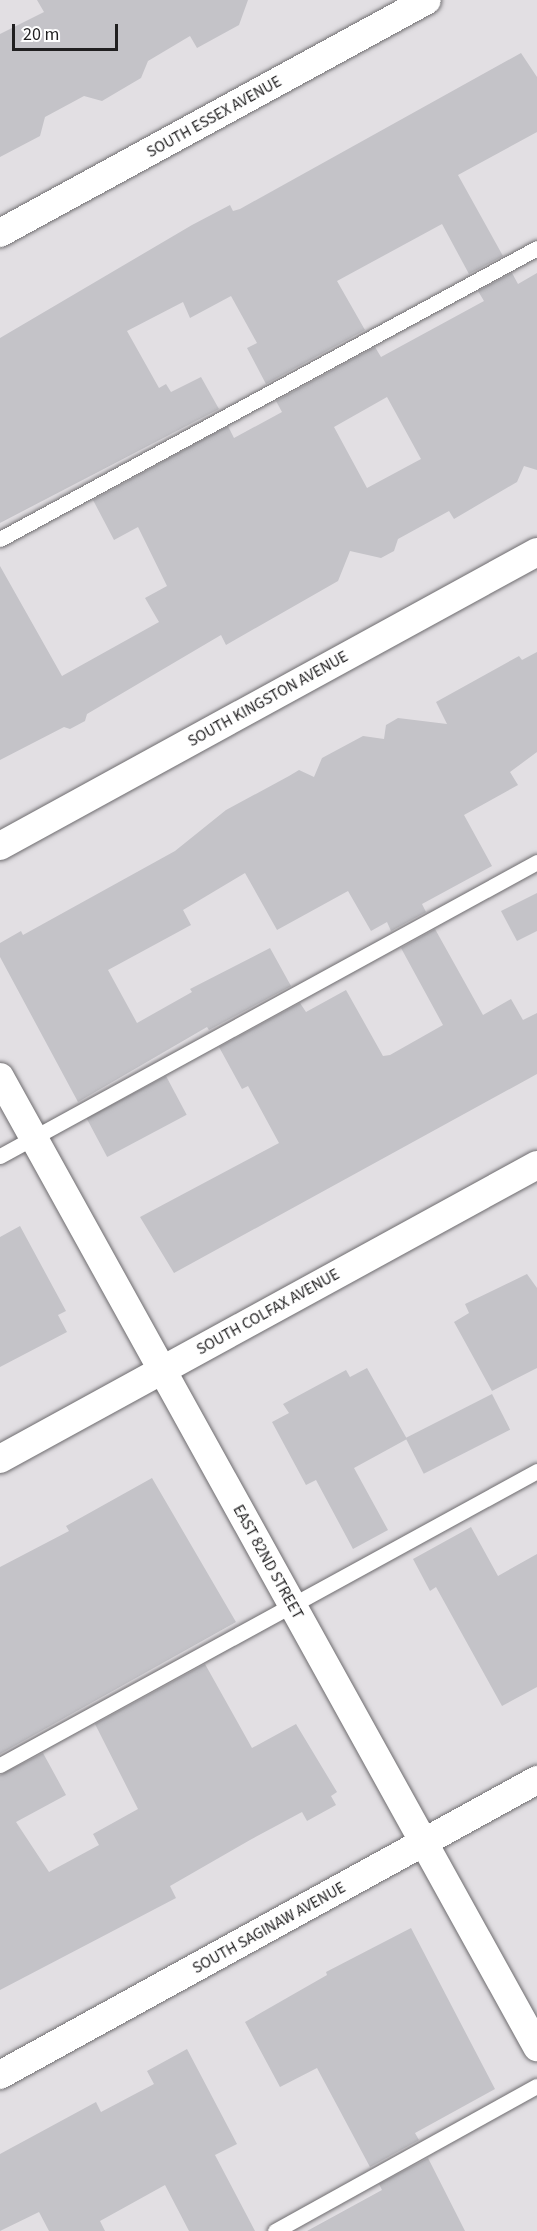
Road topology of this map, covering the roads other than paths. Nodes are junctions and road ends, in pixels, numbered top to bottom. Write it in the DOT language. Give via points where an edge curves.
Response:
graph roads {
  1 [pos="427,0"];
  2 [pos="0,234"];
  3 [pos="537,248"];
  4 [pos="0,539"];
  5 [pos="537,552"];
  6 [pos="0,846"];
  7 [pos="537,862"];
  8 [pos="0,1077"];
  9 [pos="33,1138"];
  10 [pos="0,1156"];
  11 [pos="537,1165"];
  12 [pos="162,1371"];
  13 [pos="0,1460"];
  14 [pos="537,1471"];
  15 [pos="292,1605"];
  16 [pos="0,1765"];
  17 [pos="537,1780"];
  18 [pos="424,1843"];
  19 [pos="537,2047"];
  20 [pos="0,2075"];
  21 [pos="537,2086"];
  22 [pos="275,2231"];
  1 -- 2 [label="street, SOUTH ESSEX AVENUE"];
  3 -- 4 [label="lane"];
  5 -- 6 [label="street, SOUTH KINGSTON AVENUE"];
  7 -- 9 [label="lane"];
  8 -- 9 [label="street, EAST 82ND STREET"];
  9 -- 10 [label="lane"];
  9 -- 12 [label="street, EAST 82ND STREET"];
  11 -- 12 [label="street, SOUTH COLFAX AVENUE"];
  12 -- 13 [label="street, SOUTH COLFAX AVENUE"];
  12 -- 15 [label="street, EAST 82ND STREET"];
  14 -- 15 [label="lane"];
  15 -- 16 [label="lane"];
  15 -- 18 [label="street, EAST 82ND STREET"];
  17 -- 18 [label="street, SOUTH SAGINAW AVENUE"];
  18 -- 19 [label="street, EAST 82ND STREET"];
  18 -- 20 [label="street, SOUTH SAGINAW AVENUE"];
  21 -- 22 [label="lane"];
}
